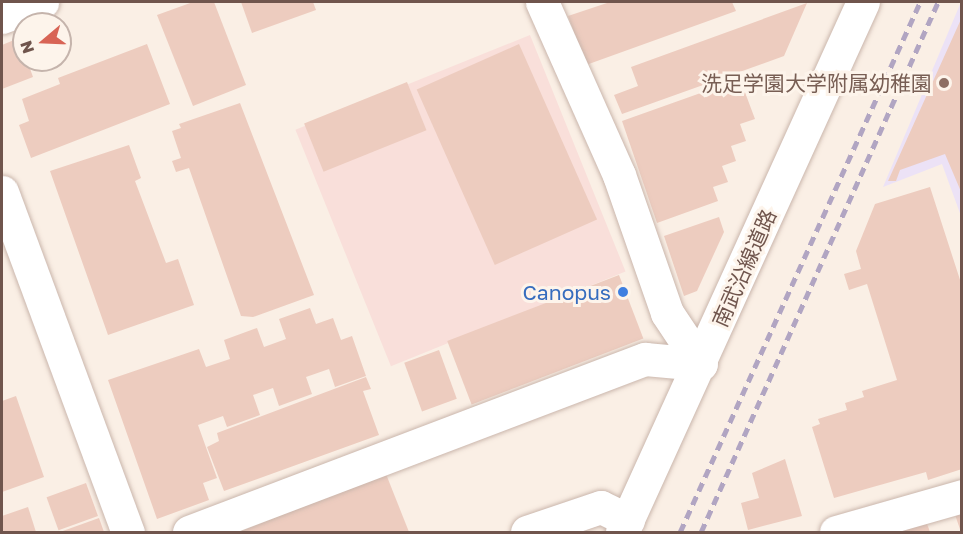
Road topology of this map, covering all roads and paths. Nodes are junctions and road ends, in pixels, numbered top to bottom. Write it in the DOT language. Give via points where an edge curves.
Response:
graph roads {
  1 [pos="42,2"];
  2 [pos="542,2"];
  3 [pos="863,2"];
  4 [pos="2,17"];
  5 [pos="2,192"];
  6 [pos="701,364"];
  7 [pos="962,496"];
  8 [pos="625,526"];
  9 [pos="128,532"];
  10 [pos="189,532"];
  11 [pos="527,532"];
  12 [pos="836,532"];
  1 -- 4 [label="street"];
  2 -- 6 [label="street" via="619,175 667,313"];
  3 -- 6 [label="street, 南武沿線道路"];
  5 -- 9 [label="street"];
  6 -- 8 [label="street, 南武沿線道路"];
  6 -- 10 [label="street" via="645,358"];
  7 -- 12 [label="street"];
  8 -- 11 [label="street" via="600,507"];
}
